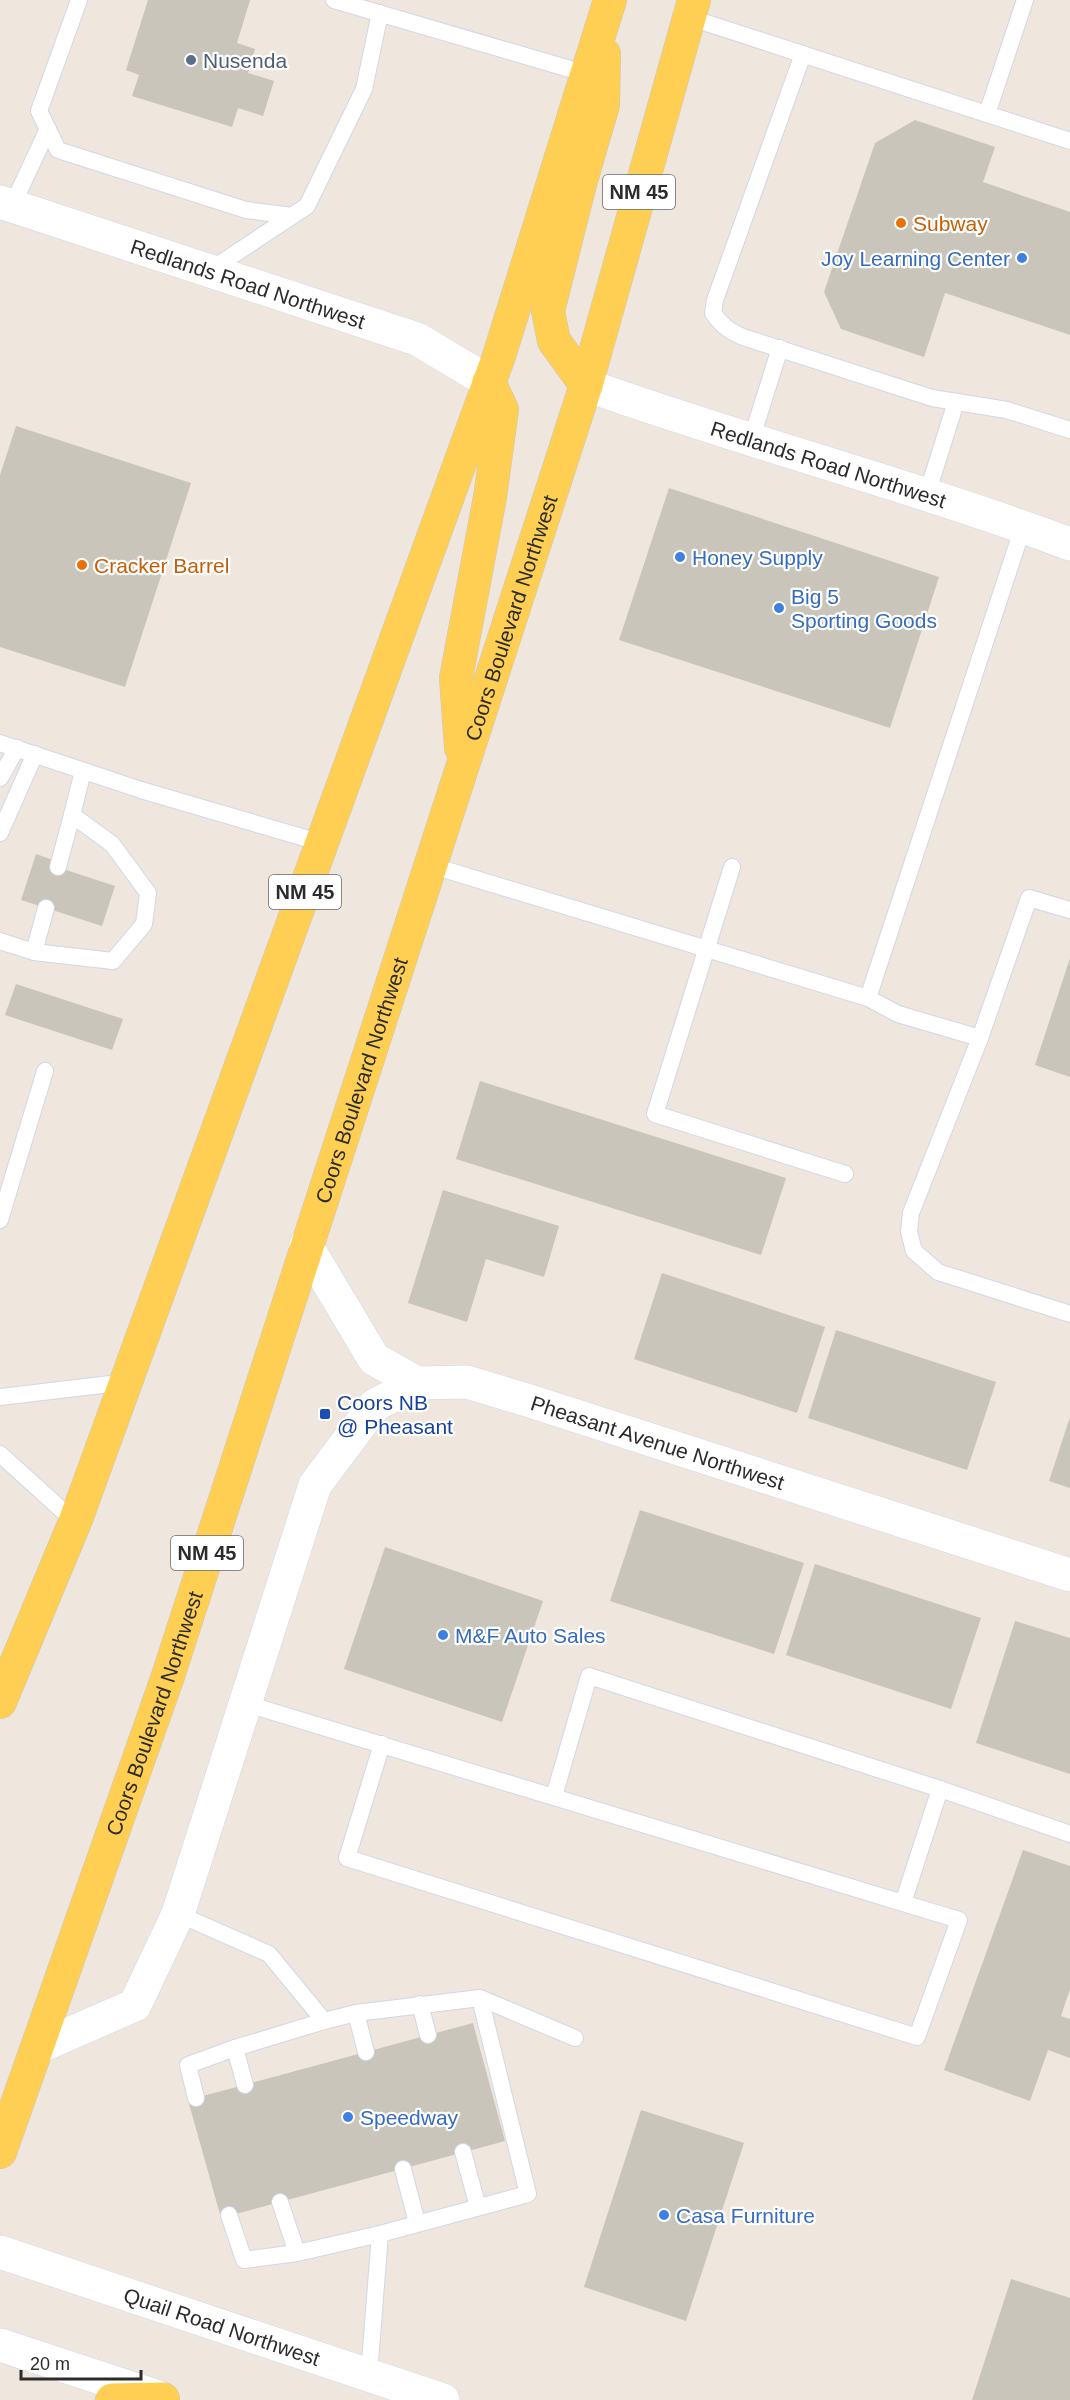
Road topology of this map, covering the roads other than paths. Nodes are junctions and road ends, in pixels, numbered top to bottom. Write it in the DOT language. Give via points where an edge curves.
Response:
graph roads {
  1 [pos="79,0"];
  2 [pos="334,0"];
  3 [pos="1025,0"];
  4 [pos="608,7"];
  5 [pos="691,8"];
  6 [pos="380,14"];
  7 [pos="803,54"];
  8 [pos="587,74"];
  9 [pos="987,114"];
  10 [pos="48,129"];
  11 [pos="1070,141"];
  12 [pos="6,204"];
  13 [pos="292,216"];
  14 [pos="209,272"];
  15 [pos="780,348"];
  16 [pos="489,382"];
  17 [pos="586,385"];
  18 [pos="956,402"];
  19 [pos="1070,430"];
  20 [pos="751,440"];
  21 [pos="927,494"];
  22 [pos="1023,526"];
  23 [pos="1070,544"];
  24 [pos="0,743"];
  25 [pos="17,748"];
  26 [pos="35,754"];
  27 [pos="462,765"];
  28 [pos="83,771"];
  29 [pos="0,778"];
  30 [pos="72,815"];
  31 [pos="0,833"];
  32 [pos="322,843"];
  33 [pos="430,865"];
  34 [pos="58,867"];
  35 [pos="732,867"];
  36 [pos="46,908"];
  37 [pos="1070,910"];
  38 [pos="0,941"];
  39 [pos="707,949"];
  40 [pos="34,952"];
  41 [pos="868,998"];
  42 [pos="980,1038"];
  43 [pos="45,1071"];
  44 [pos="845,1174"];
  45 [pos="0,1220"];
  46 [pos="306,1245"];
  47 [pos="1070,1314"];
  48 [pos="127,1382"];
  49 [pos="417,1383"];
  50 [pos="0,1397"];
  51 [pos="0,1454"];
  52 [pos="75,1522"];
  53 [pos="1070,1575"];
  54 [pos="2,1694"];
  55 [pos="247,1704"];
  56 [pos="381,1744"];
  57 [pos="940,1789"];
  58 [pos="554,1796"];
  59 [pos="1070,1834"];
  60 [pos="903,1903"];
  61 [pos="178,1914"];
  62 [pos="480,1998"];
  63 [pos="420,2004"];
  64 [pos="356,2013"];
  65 [pos="324,2021"];
  66 [pos="428,2035"];
  67 [pos="575,2038"];
  68 [pos="39,2048"];
  69 [pos="235,2048"];
  70 [pos="366,2052"];
  71 [pos="245,2085"];
  72 [pos="196,2098"];
  73 [pos="0,2152"];
  74 [pos="463,2152"];
  75 [pos="403,2169"];
  76 [pos="280,2202"];
  77 [pos="478,2207"];
  78 [pos="229,2216"];
  79 [pos="417,2223"];
  80 [pos="380,2234"];
  81 [pos="0,2252"];
  82 [pos="297,2253"];
  83 [pos="0,2345"];
  84 [pos="369,2375"];
  85 [pos="112,2400"];
  86 [pos="165,2400"];
  87 [pos="443,2400"];
  1 -- 10 [label="lane" via="39,111"];
  2 -- 6 [label="lane"];
  3 -- 9 [label="lane"];
  4 -- 8 [label="main road, NM 45"];
  4 -- 17 [label="main road" via="603,105 548,311 554,341"];
  5 -- 7 [label="lane"];
  5 -- 17 [label="main road, Coors Boulevard Northwest / NM 45"];
  6 -- 8 [label="lane"];
  6 -- 13 [label="lane" via="364,89 307,206"];
  7 -- 9 [label="lane"];
  7 -- 15 [label="lane" via="713,313 730,332"];
  8 -- 16 [label="main road, NM 45"];
  9 -- 11 [label="lane"];
  10 -- 12 [label="lane"];
  10 -- 13 [label="lane" via="58,150 246,210"];
  12 -- 14 [label="street, Redlands Road Northwest"];
  13 -- 14 [label="lane"];
  14 -- 16 [label="street, Redlands Road Northwest" via="417,339"];
  15 -- 18 [label="lane" via="932,398"];
  15 -- 20 [label="lane"];
  16 -- 27 [label="main road" via="502,410 456,678"];
  16 -- 32 [label="main road, NM 45"];
  17 -- 20 [label="street, Redlands Road Northwest"];
  17 -- 27 [label="main road, Coors Boulevard Northwest / NM 45"];
  18 -- 19 [label="lane" via="1007,410"];
  18 -- 21 [label="lane"];
  20 -- 21 [label="street, Redlands Road Northwest"];
  21 -- 22 [label="street, Redlands Road Northwest"];
  22 -- 23 [label="street, Redlands Road Northwest"];
  22 -- 41 [label="lane"];
  24 -- 25 [label="lane"];
  25 -- 26 [label="lane"];
  25 -- 29 [label="lane"];
  26 -- 28 [label="lane"];
  26 -- 31 [label="lane"];
  27 -- 33 [label="main road, Coors Boulevard Northwest / NM 45"];
  28 -- 30 [label="lane"];
  28 -- 32 [label="lane"];
  30 -- 34 [label="lane"];
  30 -- 40 [label="lane" via="112,844 148,893 144,924 113,961"];
  32 -- 48 [label="main road, NM 45"];
  33 -- 39 [label="lane"];
  33 -- 46 [label="main road, Coors Boulevard Northwest / NM 45"];
  35 -- 39 [label="lane"];
  36 -- 40 [label="lane"];
  37 -- 42 [label="lane" via="1029,898"];
  38 -- 40 [label="lane"];
  39 -- 41 [label="lane"];
  39 -- 44 [label="lane" via="655,1114"];
  41 -- 42 [label="lane" via="898,1014"];
  42 -- 47 [label="lane" via="911,1213 909,1232 914,1251 938,1272"];
  43 -- 45 [label="lane"];
  46 -- 49 [label="street" via="374,1359"];
  46 -- 68 [label="main road, Coors Boulevard Northwest / NM 45" via="168,1676"];
  48 -- 50 [label="lane"];
  48 -- 52 [label="main road, NM 45"];
  49 -- 53 [label="street, Pheasant Avenue Northwest" via="467,1382"];
  49 -- 55 [label="street" via="375,1405 315,1485"];
  51 -- 52 [label="lane"];
  52 -- 54 [label="main road, NM 45"];
  55 -- 56 [label="lane"];
  55 -- 61 [label="street"];
  56 -- 58 [label="lane"];
  56 -- 60 [label="lane" via="347,1858 917,2037 959,1920"];
  57 -- 58 [label="lane" via="589,1676"];
  57 -- 59 [label="lane"];
  57 -- 60 [label="lane"];
  58 -- 60 [label="lane"];
  61 -- 65 [label="lane" via="268,1954"];
  61 -- 68 [label="street" via="135,2005"];
  62 -- 63 [label="lane"];
  62 -- 67 [label="lane"];
  62 -- 77 [label="lane" via="528,2194"];
  63 -- 64 [label="lane"];
  63 -- 66 [label="lane"];
  64 -- 65 [label="lane"];
  64 -- 70 [label="lane"];
  65 -- 69 [label="lane"];
  68 -- 73 [label="main road, Coors Boulevard Northwest / NM 45"];
  69 -- 71 [label="lane"];
  69 -- 72 [label="lane" via="188,2065"];
  74 -- 77 [label="lane"];
  75 -- 79 [label="lane"];
  76 -- 82 [label="lane"];
  77 -- 79 [label="lane"];
  78 -- 82 [label="lane" via="244,2260"];
  79 -- 80 [label="lane"];
  80 -- 82 [label="lane"];
  80 -- 84 [label="lane"];
  81 -- 84 [label="street, Quail Road Northwest"];
  83 -- 86 [label="street"];
  84 -- 87 [label="street, Quail Road Northwest"];
  85 -- 86 [label="main road"];
}
